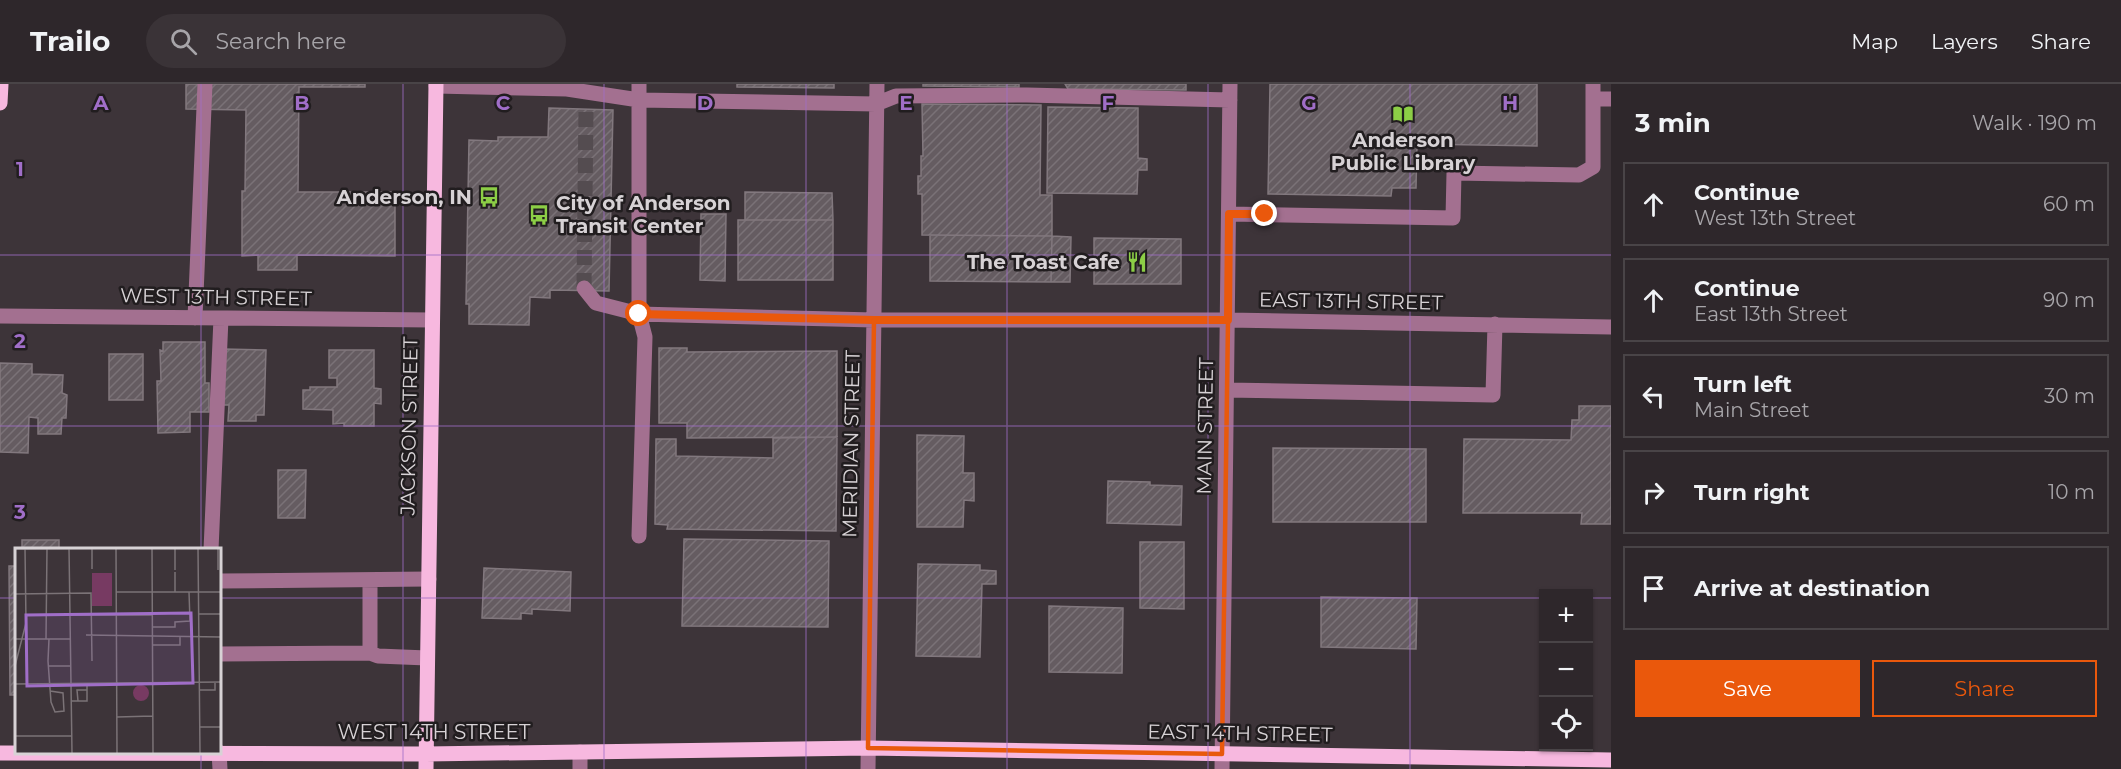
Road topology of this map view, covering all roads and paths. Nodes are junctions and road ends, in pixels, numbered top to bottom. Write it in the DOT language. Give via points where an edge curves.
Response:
graph roads {
  1 [pos="1,84"];
  2 [pos="205,84"];
  3 [pos="639,84"];
  4 [pos="877,84"];
  5 [pos="1230,84"];
  6 [pos="436,85"];
  7 [pos="1593,91"];
  8 [pos="586,92"];
  9 [pos="1611,99"];
  10 [pos="639,100"];
  11 [pos="1230,100"];
  12 [pos="0,104"];
  13 [pos="876,104"];
  14 [pos="586,109"];
  15 [pos="1229,214"];
  16 [pos="584,288"];
  17 [pos="639,314"];
  18 [pos="0,315"];
  19 [pos="195,318"];
  20 [pos="221,318"];
  21 [pos="432,320"];
  22 [pos="874,320"];
  23 [pos="1228,320"];
  24 [pos="1495,324"];
  25 [pos="1611,327"];
  26 [pos="1227,390"];
  27 [pos="639,536"];
  28 [pos="211,548"];
  29 [pos="429,579"];
  30 [pos="370,580"];
  31 [pos="220,581"];
  32 [pos="370,653"];
  33 [pos="220,654"];
  34 [pos="428,658"];
  35 [pos="868,748"];
  36 [pos="580,752"];
  37 [pos="0,753"];
  38 [pos="15,753"];
  39 [pos="36,754"];
  40 [pos="219,759"];
  41 [pos="1611,760"];
  42 [pos="426,761"];
  43 [pos="1222,761"];
  44 [pos="580,769"];
  45 [pos="868,769"];
  1 -- 12 [label="main road"];
  2 -- 19 [label="street"];
  3 -- 10 [label="street"];
  4 -- 13 [label="street, MERIDIAN STREET"];
  5 -- 11 [label="street, MAIN STREET"];
  6 -- 8 [label="street"];
  6 -- 21 [label="main road, JACKSON STREET"];
  7 -- 9 [label="street"];
  7 -- 15 [label="street" via="1593,167 1579,175 1454,173 1454,218"];
  8 -- 10 [label="street"];
  8 -- 14 [label="street"];
  10 -- 13 [label="street"];
  10 -- 17 [label="street"];
  11 -- 13 [label="street" via="896,96"];
  11 -- 15 [label="street, MAIN STREET"];
  13 -- 22 [label="street, MERIDIAN STREET"];
  15 -- 23 [label="street, MAIN STREET"];
  16 -- 17 [label="street" via="596,303"];
  17 -- 22 [label="street"];
  17 -- 27 [label="street" via="645,337"];
  18 -- 19 [label="street, WEST 13TH STREET"];
  19 -- 20 [label="street, WEST 13TH STREET"];
  20 -- 21 [label="street, WEST 13TH STREET"];
  20 -- 28 [label="street"];
  21 -- 29 [label="main road, JACKSON STREET"];
  22 -- 23 [label="street, EAST 13TH STREET"];
  22 -- 35 [label="street, MERIDIAN STREET"];
  23 -- 24 [label="street, EAST 13TH STREET"];
  23 -- 26 [label="street, MAIN STREET"];
  24 -- 25 [label="street, EAST 13TH STREET"];
  24 -- 26 [label="street" via="1493,395"];
  26 -- 43 [label="street, MAIN STREET"];
  29 -- 30 [label="street"];
  29 -- 34 [label="main road, JACKSON STREET"];
  30 -- 31 [label="street"];
  30 -- 32 [label="street"];
  32 -- 33 [label="street"];
  32 -- 34 [label="street"];
  34 -- 42 [label="main road, JACKSON STREET"];
  35 -- 36 [label="main road, WEST 14TH STREET"];
  35 -- 43 [label="main road, EAST 14TH STREET"];
  35 -- 45 [label="street, MERIDIAN STREET"];
  36 -- 42 [label="main road, WEST 14TH STREET"];
  36 -- 44 [label="street"];
  37 -- 38 [label="main road, WEST 14TH STREET"];
  39 -- 40 [label="main road, WEST 14TH STREET"];
  40 -- 42 [label="main road, WEST 14TH STREET"];
  41 -- 43 [label="main road, EAST 14TH STREET"];
}
